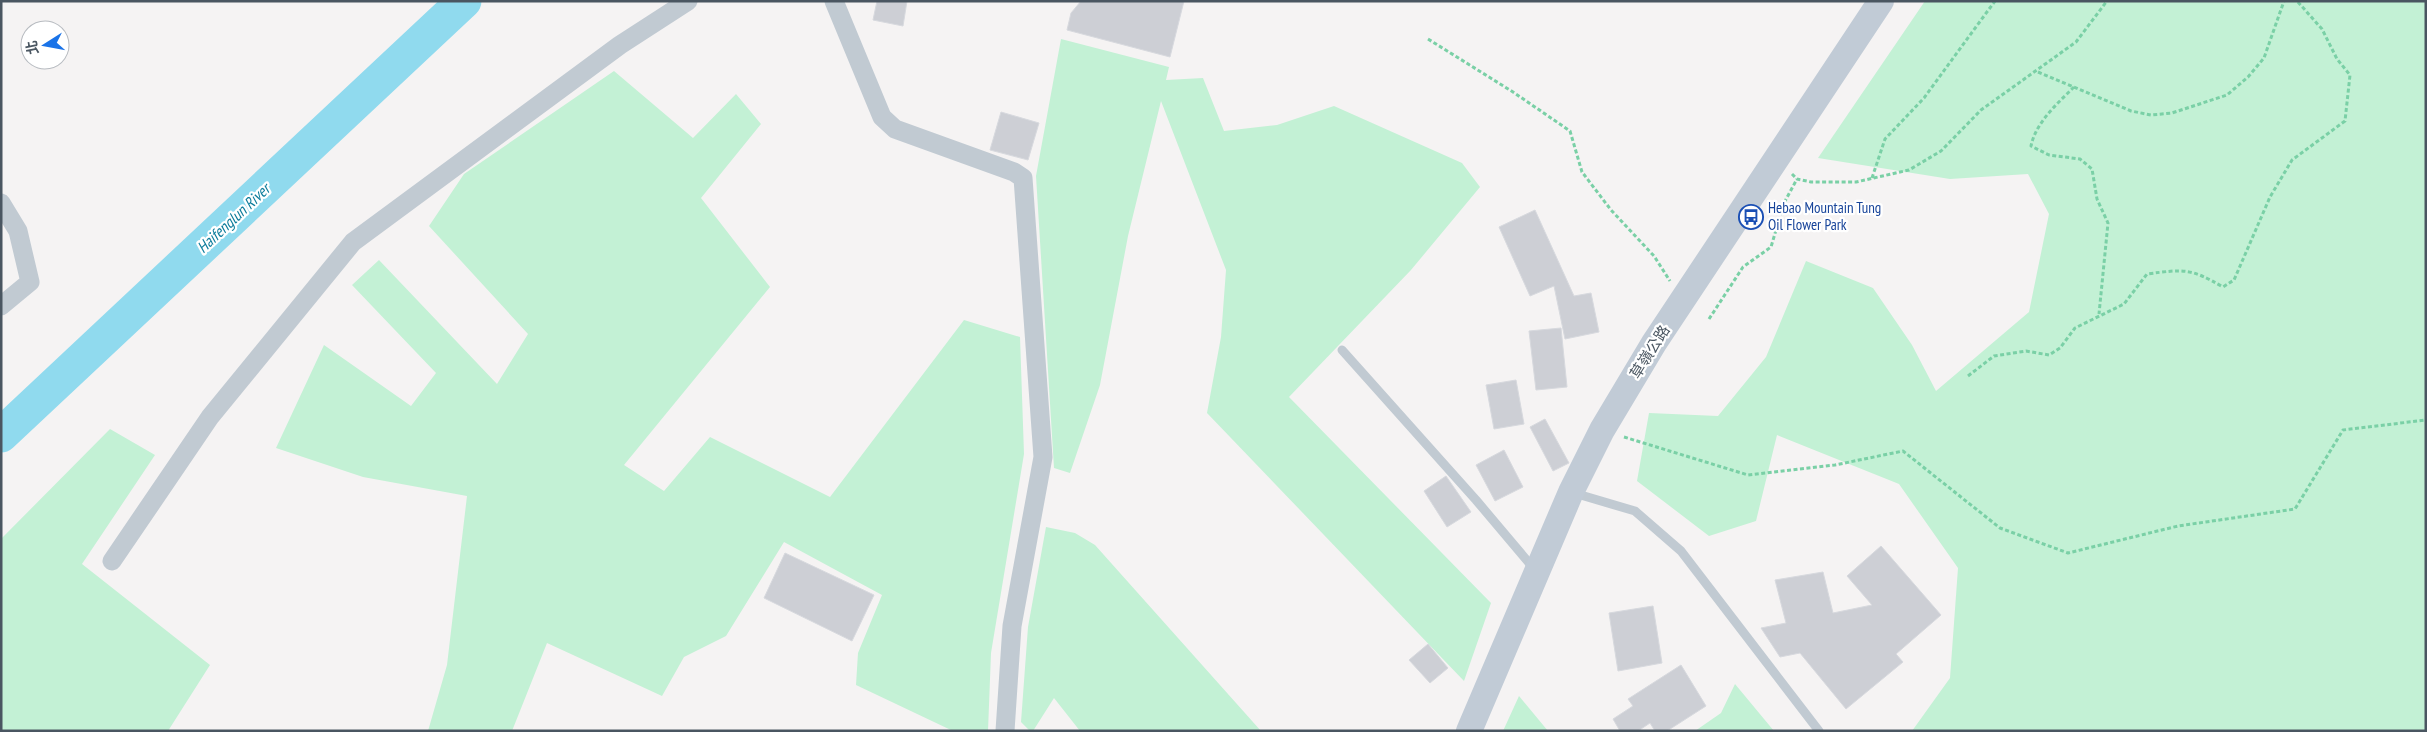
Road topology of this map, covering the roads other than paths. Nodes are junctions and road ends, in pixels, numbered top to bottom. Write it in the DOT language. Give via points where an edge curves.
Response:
graph roads {
  1 [pos="688,1"];
  2 [pos="834,1"];
  3 [pos="1881,1"];
  4 [pos="1,203"];
  5 [pos="1,306"];
  6 [pos="1342,350"];
  7 [pos="1572,492"];
  8 [pos="112,561"];
  9 [pos="1536,572"];
  10 [pos="1005,731"];
  11 [pos="1469,731"];
  12 [pos="1819,731"];
  1 -- 8 [label="street" via="620,45 353,242 210,417"];
  2 -- 10 [label="street" via="882,117 895,129 1023,178 1043,457 1012,626"];
  3 -- 7 [label="main road, 草嶺公路" via="1683,300 1602,430"];
  4 -- 5 [label="street" via="18,231 30,282"];
  6 -- 9 [label="lane"];
  7 -- 9 [label="main road, 草嶺公路"];
  7 -- 12 [label="lane" via="1636,511 1681,551"];
  9 -- 11 [label="main road, 草嶺公路"];
}
